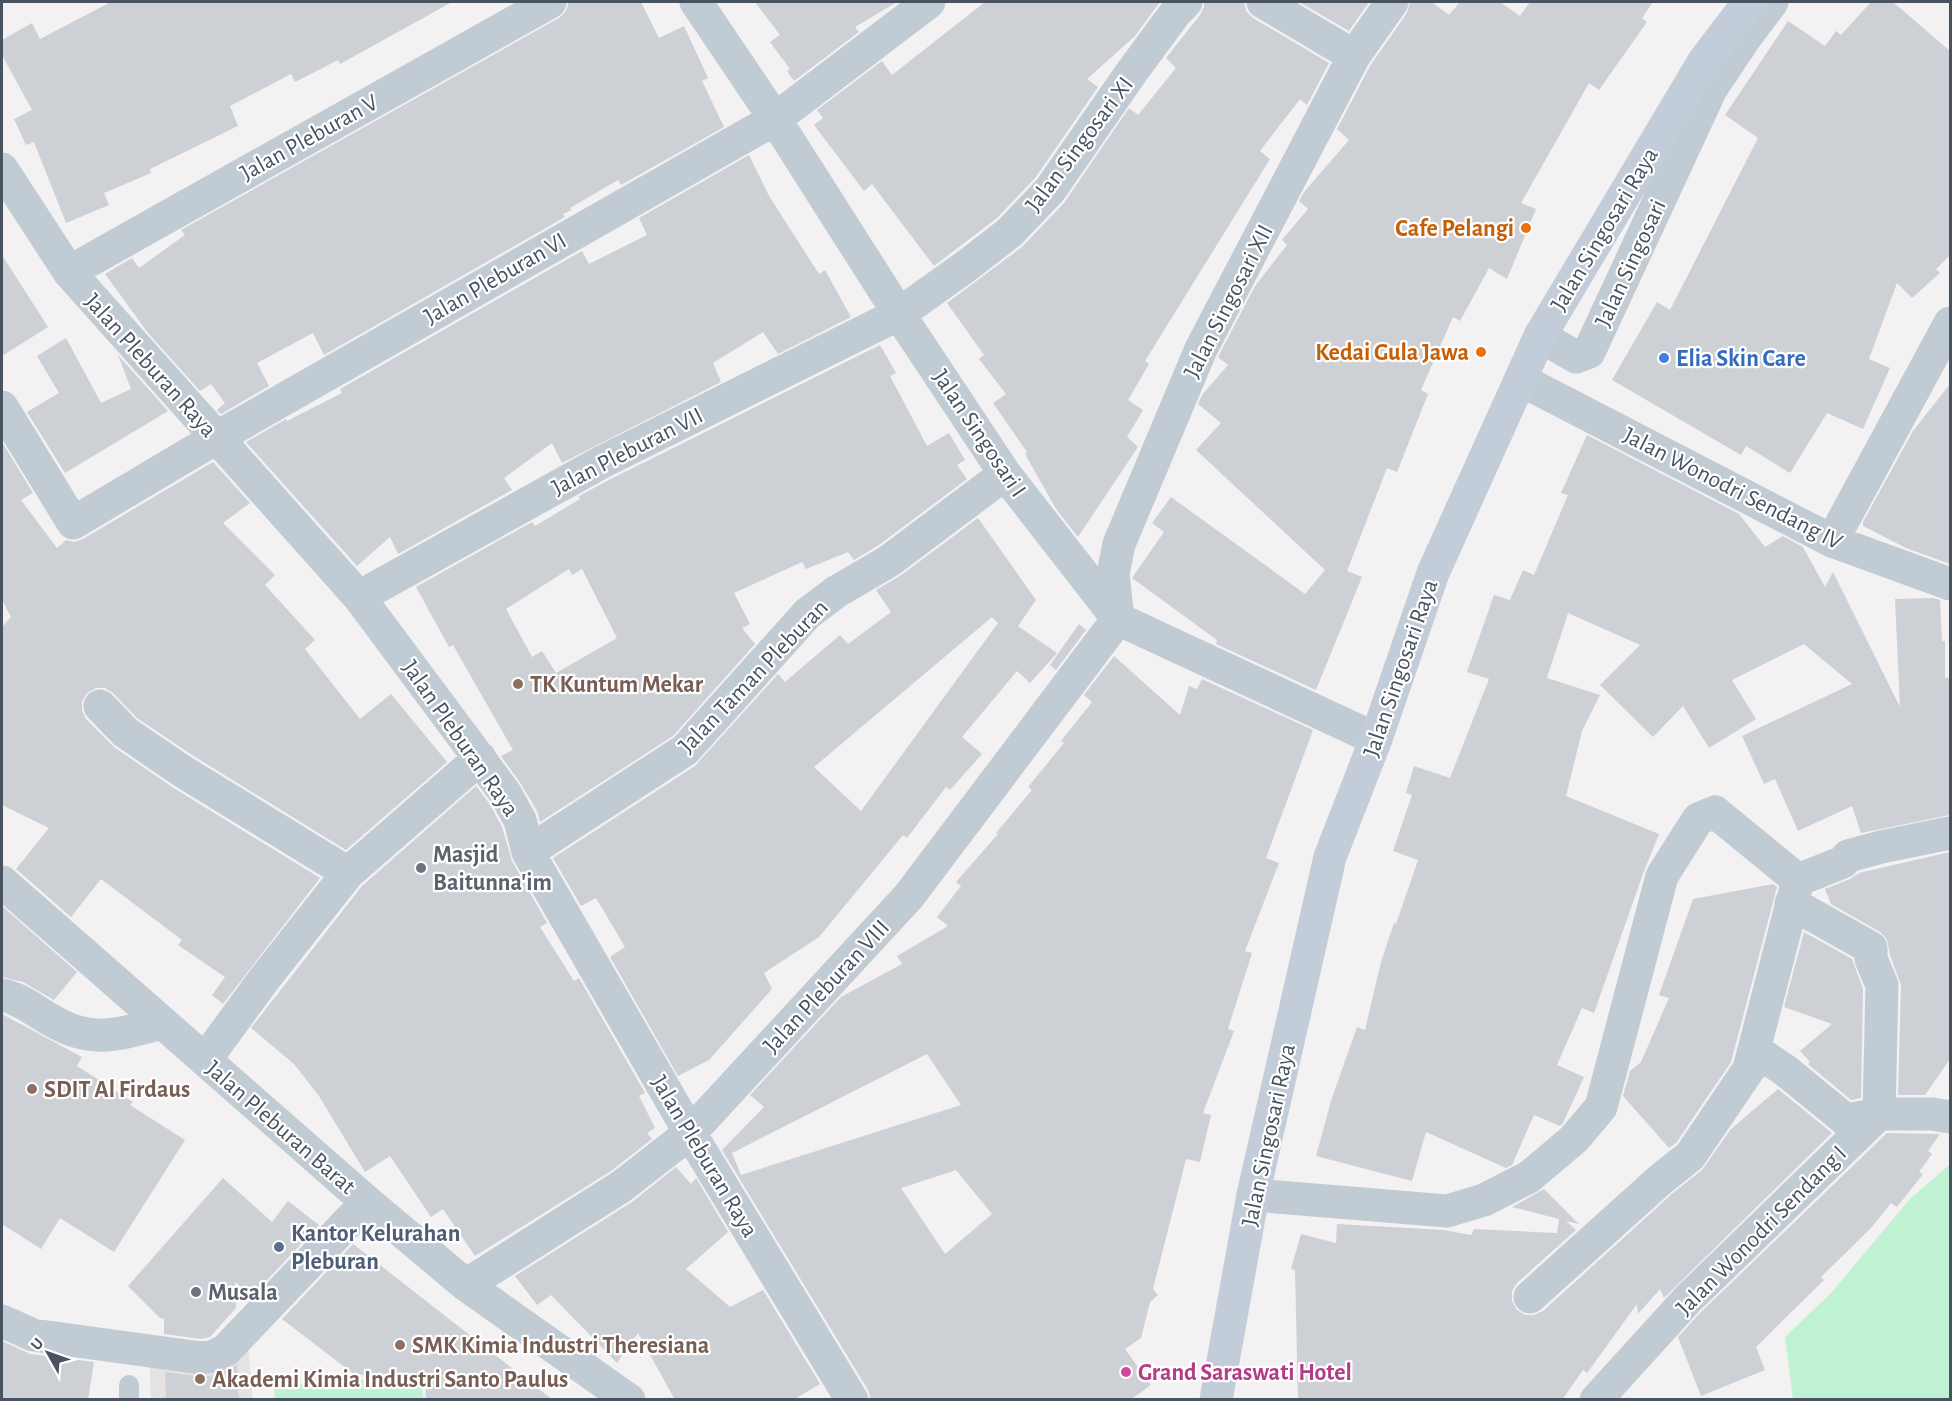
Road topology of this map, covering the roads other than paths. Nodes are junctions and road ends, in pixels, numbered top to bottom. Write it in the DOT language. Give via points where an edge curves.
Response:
graph roads {
  1 [pos="550,2"];
  2 [pos="696,2"];
  3 [pos="929,2"];
  4 [pos="1186,2"];
  5 [pos="1263,2"];
  6 [pos="1392,2"];
  7 [pos="1749,2"];
  8 [pos="1772,2"];
  9 [pos="1354,56"];
  10 [pos="775,119"];
  11 [pos="2,169"];
  12 [pos="69,272"];
  13 [pos="899,314"];
  14 [pos="1950,323"];
  15 [pos="1540,336"];
  16 [pos="1521,380"];
  17 [pos="2,406"];
  18 [pos="216,438"];
  19 [pos="1005,474"];
  20 [pos="1832,541"];
  21 [pos="1950,584"];
  22 [pos="359,597"];
  23 [pos="1118,619"];
  24 [pos="100,706"];
  25 [pos="1376,739"];
  26 [pos="480,758"];
  27 [pos="1950,833"];
  28 [pos="528,852"];
  29 [pos="348,873"];
  30 [pos="2,882"];
  31 [pos="1795,891"];
  32 [pos="2,995"];
  33 [pos="162,1023"];
  34 [pos="1755,1050"];
  35 [pos="205,1060"];
  36 [pos="1879,1114"];
  37 [pos="1950,1117"];
  38 [pos="690,1133"];
  39 [pos="1253,1195"];
  40 [pos="367,1202"];
  41 [pos="466,1285"];
  42 [pos="1530,1297"];
  43 [pos="2,1321"];
  44 [pos="629,1400"];
  45 [pos="852,1400"];
  46 [pos="1216,1400"];
  47 [pos="1596,1400"];
  1 -- 12 [label="street, Jalan Pleburan V"];
  2 -- 10 [label="street, Jalan Singosari I"];
  3 -- 10 [label="street, Jalan Pleburan VI"];
  4 -- 13 [label="street, Jalan Singosari XI" via="1050,190 1010,232"];
  5 -- 9 [label="street"];
  6 -- 9 [label="street, Jalan Singosari XII"];
  7 -- 15 [label="main road, Jalan Singosari Raya" via="1704,61"];
  8 -- 15 [label="street, Jalan Singosari" via="1711,88 1589,352 1576,357"];
  9 -- 23 [label="street, Jalan Singosari XII" via="1191,371 1119,543 1113,574"];
  10 -- 13 [label="street, Jalan Singosari I"];
  10 -- 18 [label="street, Jalan Pleburan VI"];
  11 -- 12 [label="street, Jalan Pleburan Raya"];
  12 -- 18 [label="street, Jalan Pleburan Raya"];
  13 -- 19 [label="street, Jalan Singosari I"];
  13 -- 22 [label="street, Jalan Pleburan VII" via="602,462"];
  14 -- 20 [label="street"];
  15 -- 16 [label="main road, Jalan Singosari Raya"];
  16 -- 20 [label="street, Jalan Wonodri Sendang IV"];
  16 -- 25 [label="main road, Jalan Singosari Raya" via="1433,573"];
  17 -- 18 [label="street, Jalan Pleburan VI" via="73,523"];
  18 -- 22 [label="street, Jalan Pleburan Raya"];
  19 -- 23 [label="street, Jalan Singosari I"];
  19 -- 28 [label="street, Jalan Taman Pleburan" via="889,561 807,614 685,750"];
  20 -- 21 [label="street, Jalan Wonodri Sendang IV"];
  22 -- 26 [label="street, Jalan Pleburan Raya"];
  23 -- 25 [label="street, Jalan Singosari I"];
  23 -- 38 [label="street, Jalan Pleburan VIII" via="909,896"];
  24 -- 29 [label="street" via="125,732 182,771"];
  25 -- 39 [label="main road, Jalan Singosari Raya" via="1330,857"];
  26 -- 28 [label="street, Jalan Pleburan Raya" via="520,820"];
  26 -- 29 [label="street"];
  27 -- 31 [label="street" via="1848,856"];
  28 -- 38 [label="street, Jalan Pleburan Raya"];
  29 -- 35 [label="street"];
  30 -- 33 [label="street, Jalan Pleburan Barat"];
  31 -- 34 [label="street"];
  31 -- 36 [label="street" via="1871,948 1871,959 1882,986"];
  31 -- 39 [label="street" via="1715,812 1698,819 1662,876 1601,1107 1574,1139 1529,1177 1484,1200 1447,1211"];
  32 -- 33 [label="street" via="13,997 61,1027 87,1035 110,1036"];
  33 -- 35 [label="street, Jalan Pleburan Barat"];
  34 -- 36 [label="street" via="1846,1120"];
  34 -- 42 [label="street" via="1749,1069 1690,1156"];
  35 -- 40 [label="street, Jalan Pleburan Barat"];
  36 -- 37 [label="street"];
  36 -- 47 [label="street, Jalan Wonodri Sendang I" via="1687,1300"];
  38 -- 41 [label="street, Jalan Pleburan VIII" via="622,1186"];
  38 -- 45 [label="street, Jalan Pleburan Raya"];
  39 -- 46 [label="main road, Jalan Singosari Raya"];
  40 -- 41 [label="street, Jalan Pleburan Barat"];
  40 -- 43 [label="street" via="226,1350 214,1356 201,1358 33,1335"];
  41 -- 44 [label="street, Jalan Pleburan Barat"];
}
